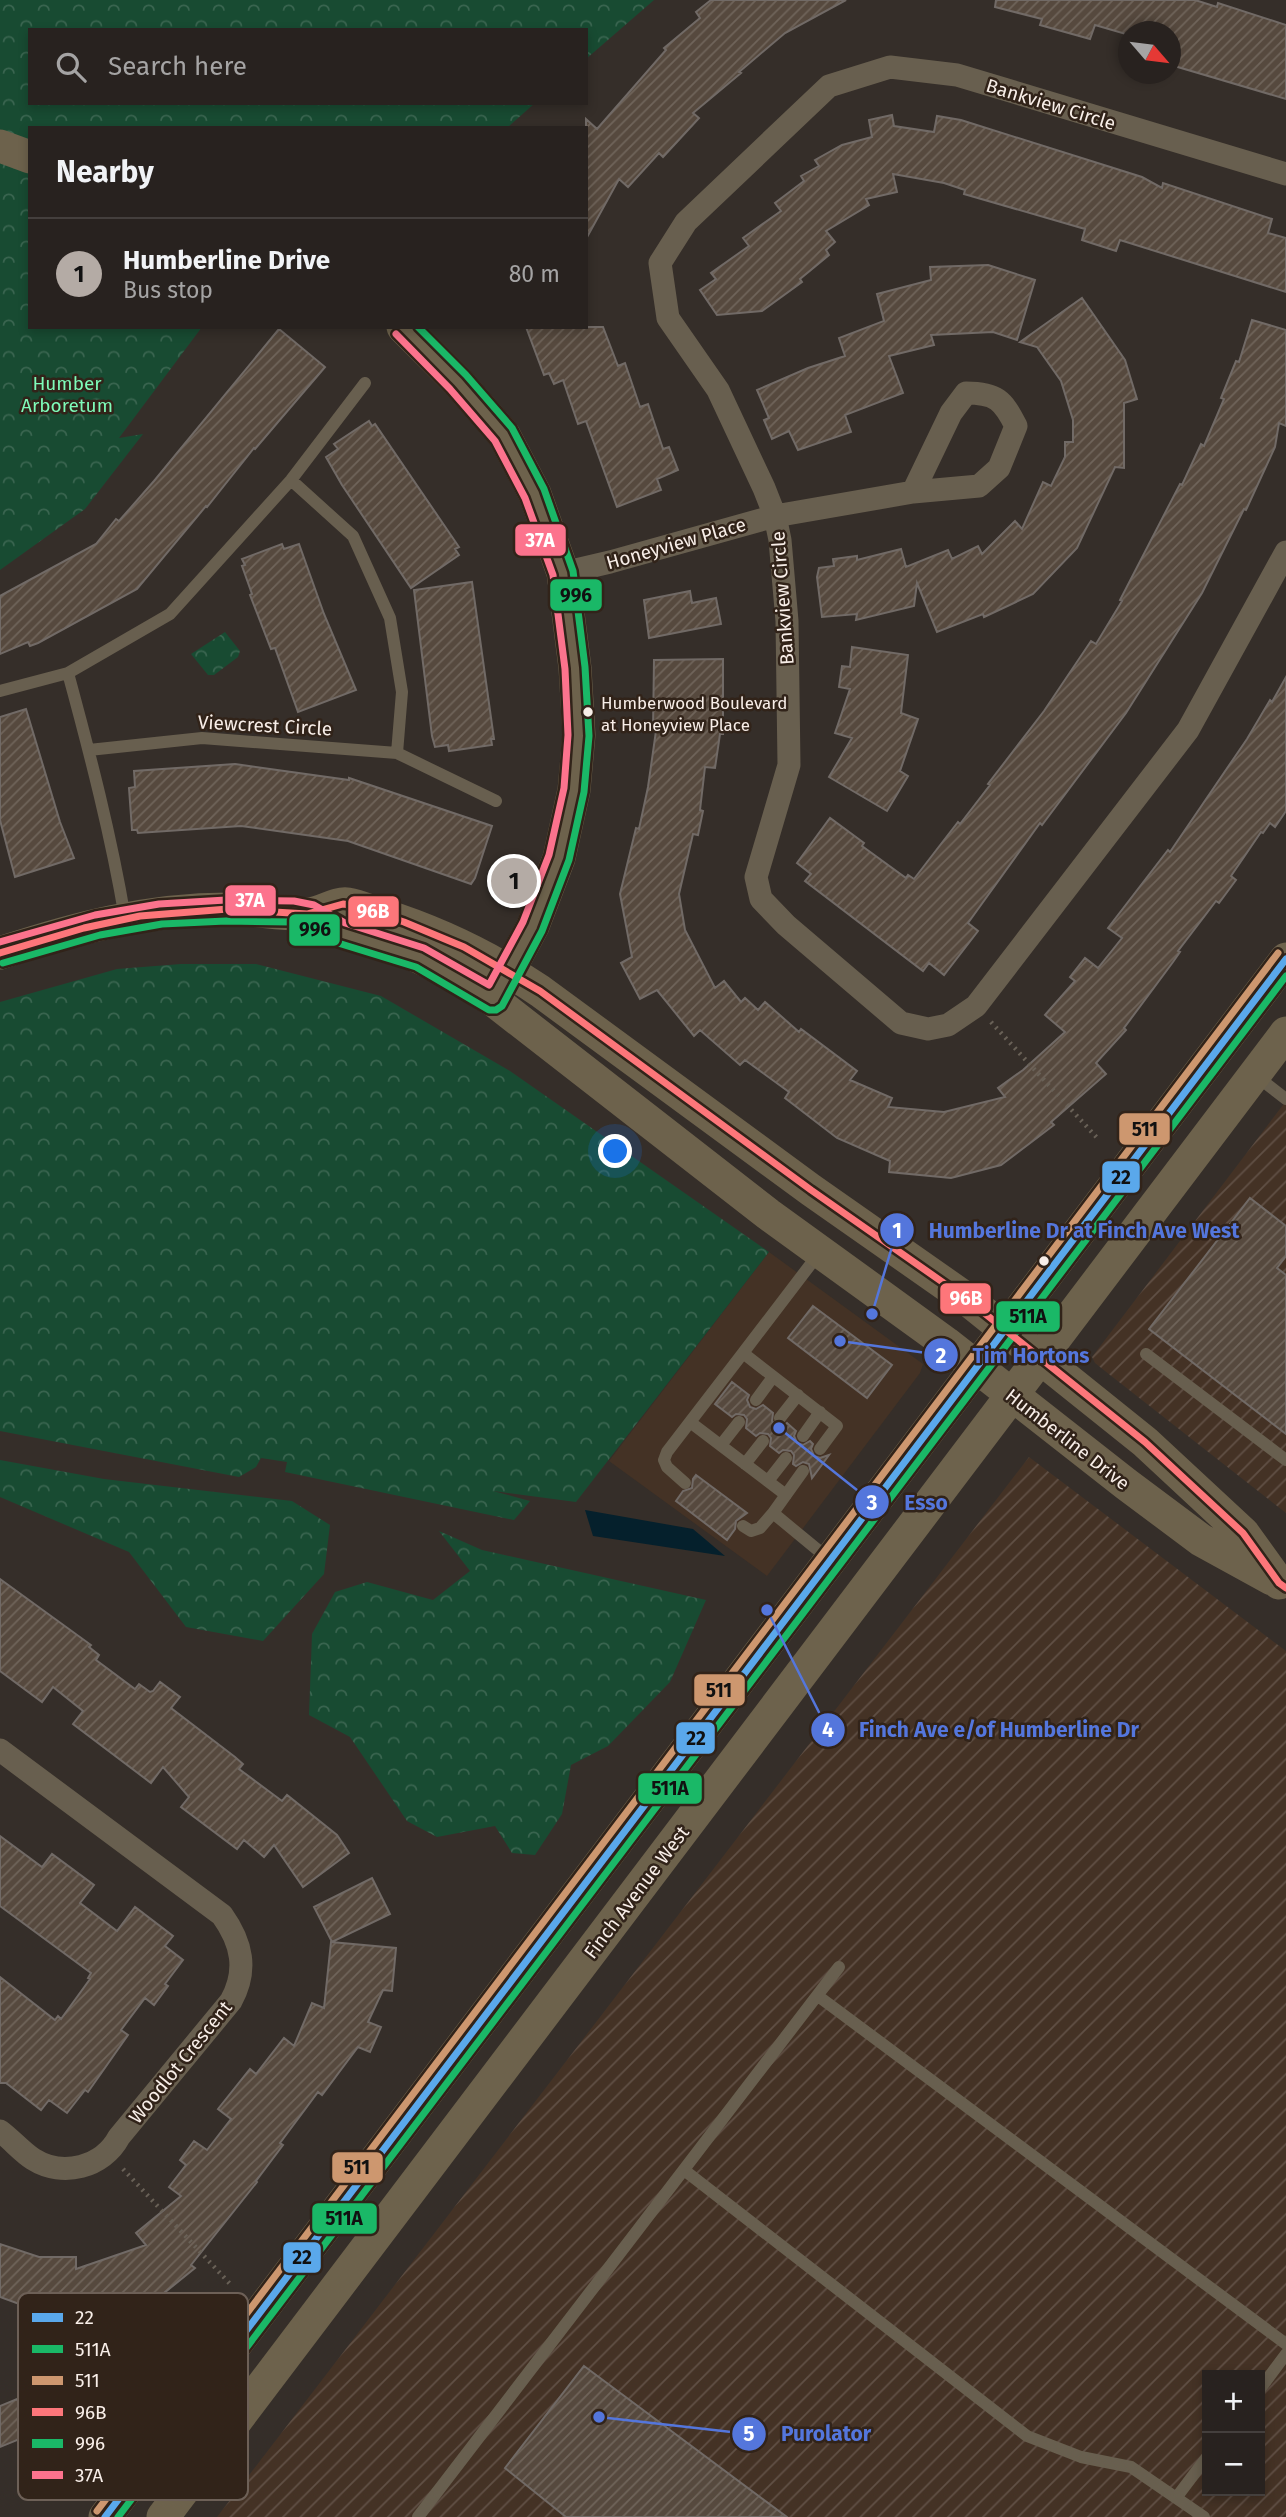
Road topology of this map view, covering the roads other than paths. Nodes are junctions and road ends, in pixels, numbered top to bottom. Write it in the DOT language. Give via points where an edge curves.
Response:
graph roads {
  1 [pos="0,146"];
  2 [pos="28,156"];
  3 [pos="1286,174"];
  4 [pos="405,329"];
  5 [pos="365,383"];
  6 [pos="291,480"];
  7 [pos="913,492"];
  8 [pos="775,516"];
  9 [pos="1286,552"];
  10 [pos="563,573"];
  11 [pos="68,673"];
  12 [pos="0,691"];
  13 [pos="89,750"];
  14 [pos="397,753"];
  15 [pos="496,801"];
  16 [pos="309,914"];
  17 [pos="125,918"];
  18 [pos="0,953"];
  19 [pos="1286,959"];
  20 [pos="510,971"];
  21 [pos="493,1000"];
  22 [pos="1286,1033"];
  23 [pos="1254,1075"];
  24 [pos="1286,1098"];
  25 [pos="820,1252"];
  26 [pos="1005,1330"];
  27 [pos="743,1353"];
  28 [pos="1146,1354"];
  29 [pos="1040,1358"];
  30 [pos="977,1368"];
  31 [pos="773,1377"];
  32 [pos="798,1395"];
  33 [pos="1011,1395"];
  34 [pos="756,1400"];
  35 [pos="820,1412"];
  36 [pos="780,1418"];
  37 [pos="690,1422"];
  38 [pos="739,1422"];
  39 [pos="803,1436"];
  40 [pos="763,1441"];
  41 [pos="721,1445"];
  42 [pos="820,1449"];
  43 [pos="786,1458"];
  44 [pos="1286,1460"];
  45 [pos="745,1464"];
  46 [pos="803,1471"];
  47 [pos="768,1481"];
  48 [pos="685,1483"];
  49 [pos="786,1495"];
  50 [pos="773,1513"];
  51 [pos="743,1526"];
  52 [pos="831,1560"];
  53 [pos="1284,1579"];
  54 [pos="0,1750"];
  55 [pos="839,1967"];
  56 [pos="818,1996"];
  57 [pos="0,2131"];
  58 [pos="684,2170"];
  59 [pos="248,2328"];
  60 [pos="1286,2344"];
  61 [pos="1286,2354"];
  62 [pos="1265,2382"];
  63 [pos="248,2405"];
  64 [pos="1202,2464"];
  65 [pos="1176,2498"];
  66 [pos="118,2500"];
  67 [pos="176,2500"];
  68 [pos="105,2517"];
  69 [pos="163,2517"];
  70 [pos="418,2517"];
  71 [pos="1204,2517"];
  1 -- 2 [label="main road"];
  3 -- 8 [label="street, Bankview Circle" via="957,75 890,67 829,86 686,222 660,263 668,318 718,390"];
  4 -- 10 [label="main road" via="504,435 535,494"];
  5 -- 6 [label="lane"];
  6 -- 11 [label="lane" via="170,614"];
  6 -- 14 [label="lane" via="353,536 390,618 402,692"];
  7 -- 7 [label="street, Honeyview Place" via="979,486 999,468 1016,426 1006,407 988,393 967,393 951,412"];
  7 -- 8 [label="street, Honeyview Place"];
  8 -- 9 [label="street, Bankview Circle" via="787,621 789,765 756,877 761,899 901,1023 928,1029 948,1025 976,1006 1188,730"];
  8 -- 10 [label="street, Honeyview Place"];
  10 -- 20 [label="main road" via="579,735 574,790 559,858"];
  11 -- 12 [label="lane"];
  11 -- 13 [label="lane"];
  13 -- 14 [label="lane, Viewcrest Circle" via="201,738"];
  13 -- 17 [label="lane"];
  14 -- 15 [label="lane, Viewcrest Circle"];
  16 -- 17 [label="main road, Humberline Drive" via="228,909"];
  16 -- 20 [label="main road, Humberline Drive" via="345,903 421,928"];
  16 -- 21 [label="main road, Humberline Drive" via="334,930 408,952"];
  17 -- 18 [label="main road, Humberline Drive"];
  19 -- 26 [label="main road"];
  20 -- 21 [label="main road"];
  20 -- 26 [label="main road, Humberline Drive"];
  21 -- 25 [label="main road, Humberline Drive"];
  22 -- 23 [label="main road, Finch Avenue West"];
  23 -- 24 [label="lane"];
  23 -- 29 [label="main road, Finch Avenue West"];
  25 -- 27 [label="lane"];
  25 -- 30 [label="main road, Humberline Drive"];
  26 -- 29 [label="main road, Humberline Drive"];
  26 -- 30 [label="main road"];
  27 -- 31 [label="lane"];
  27 -- 37 [label="lane"];
  28 -- 44 [label="lane"];
  29 -- 33 [label="main road, Finch Avenue West"];
  29 -- 53 [label="main road, Humberline Drive" via="1145,1442 1243,1533"];
  30 -- 33 [label="main road, Humberline Drive"];
  30 -- 52 [label="main road"];
  31 -- 32 [label="lane"];
  31 -- 34 [label="lane"];
  32 -- 35 [label="lane"];
  32 -- 36 [label="lane"];
  33 -- 53 [label="main road, Humberline Drive" via="1201,1540"];
  33 -- 63 [label="main road, Finch Avenue West"];
  35 -- 39 [label="lane"];
  35 -- 42 [label="lane" via="837,1426"];
  37 -- 41 [label="lane"];
  37 -- 48 [label="lane" via="664,1460"];
  38 -- 41 [label="lane"];
  40 -- 45 [label="lane"];
  41 -- 45 [label="lane"];
  43 -- 47 [label="lane"];
  45 -- 47 [label="lane"];
  46 -- 49 [label="lane"];
  47 -- 49 [label="lane"];
  49 -- 50 [label="lane"];
  50 -- 51 [label="lane" via="760,1528 751,1531"];
  50 -- 52 [label="lane"];
  52 -- 59 [label="main road"];
  54 -- 57 [label="street, Woodlot Crescent" via="219,1912 234,1931 243,1967 231,2001 108,2152 92,2163 70,2169 47,2166"];
  55 -- 56 [label="lane"];
  56 -- 58 [label="lane"];
  56 -- 60 [label="lane"];
  58 -- 65 [label="lane" via="1027,2436 1082,2457 1131,2467"];
  58 -- 70 [label="lane"];
  61 -- 62 [label="lane"];
  64 -- 65 [label="lane"];
  65 -- 71 [label="lane"];
  66 -- 68 [label="main road"];
  67 -- 69 [label="main road, Finch Avenue West"];
}
